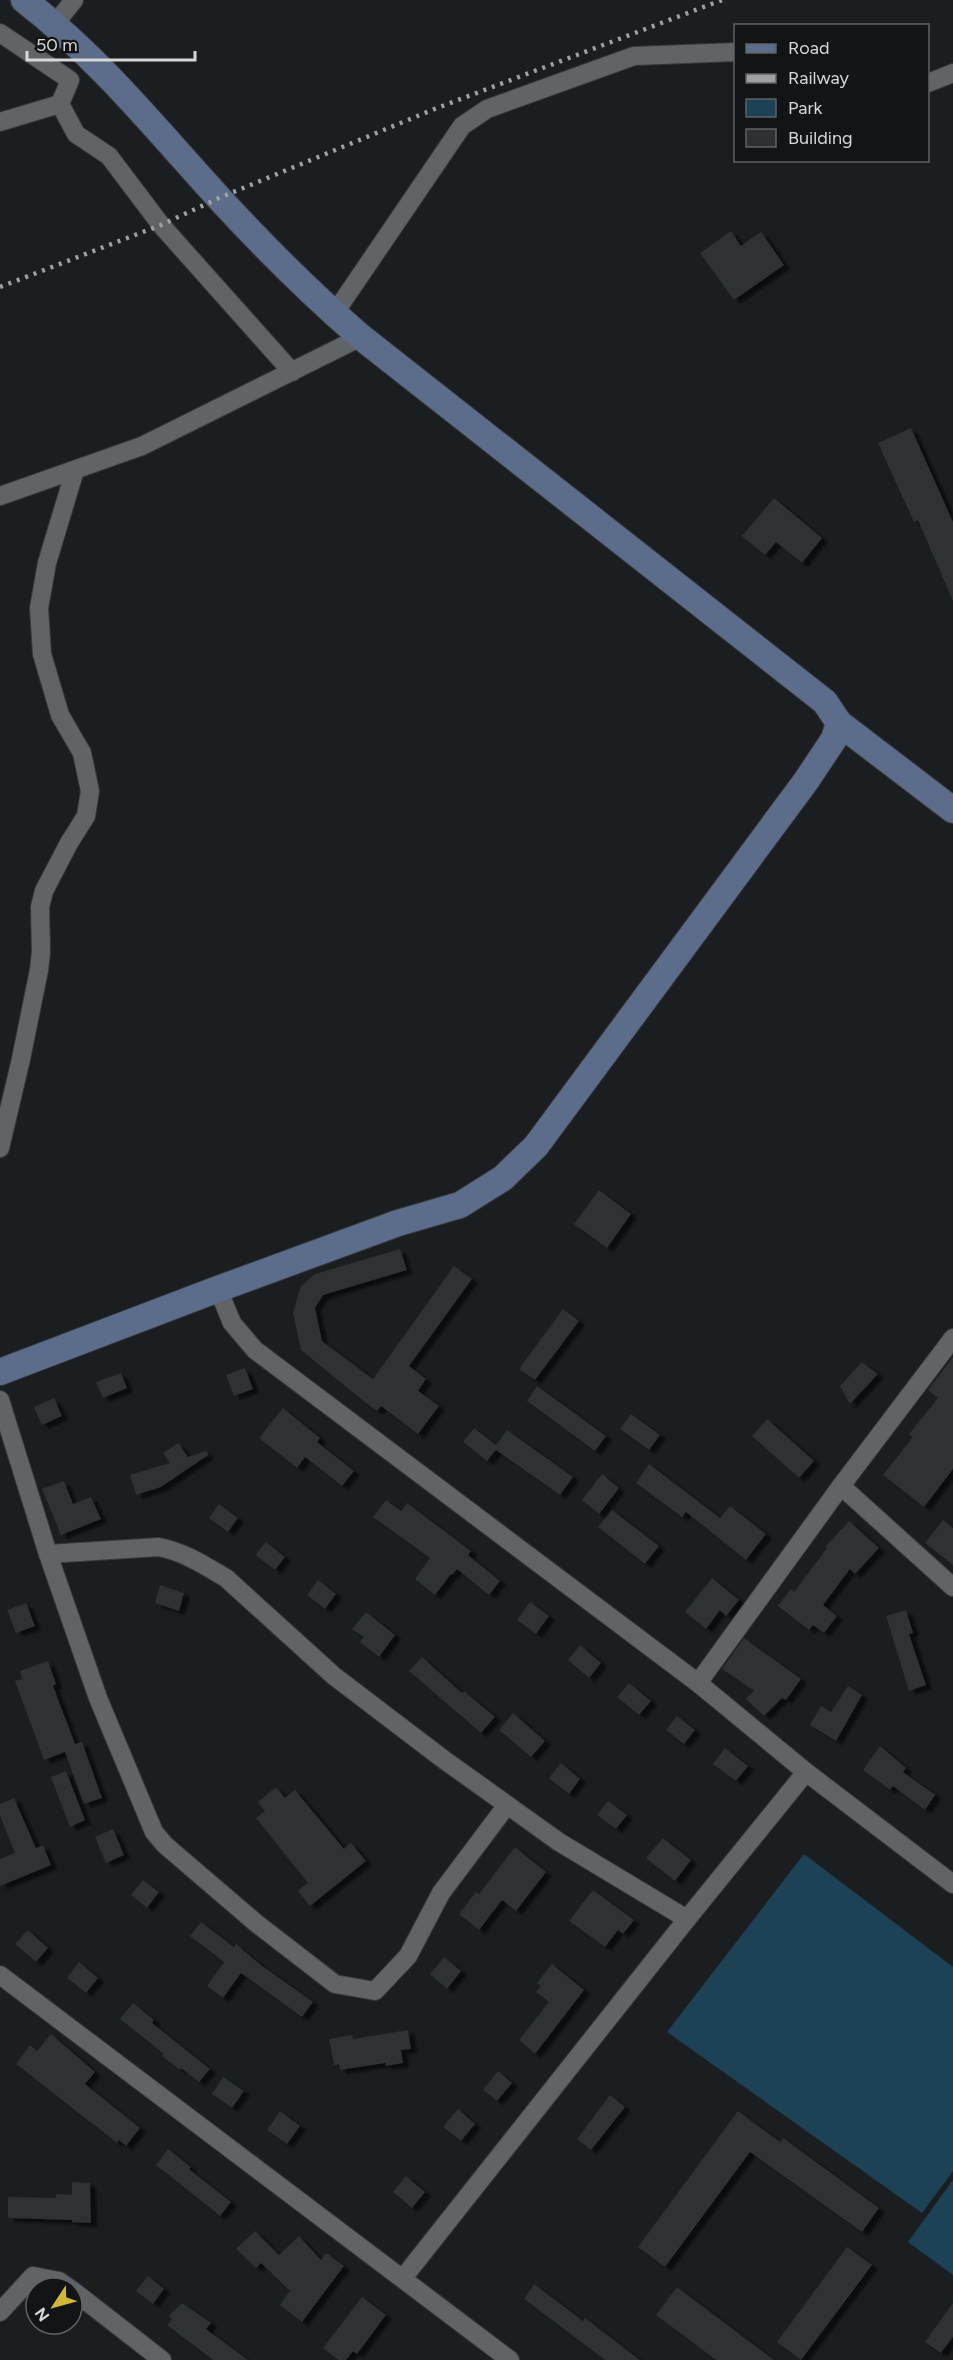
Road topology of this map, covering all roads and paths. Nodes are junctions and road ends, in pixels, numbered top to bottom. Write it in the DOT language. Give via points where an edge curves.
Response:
graph roads {
  1 [pos="24,0"];
  2 [pos="74,0"];
  3 [pos="55,24"];
  4 [pos="0,33"];
  5 [pos="734,52"];
  6 [pos="953,73"];
  7 [pos="929,82"];
  8 [pos="60,104"];
  9 [pos="0,122"];
  10 [pos="334,314"];
  11 [pos="361,337"];
  12 [pos="292,372"];
  13 [pos="75,470"];
  14 [pos="0,496"];
  15 [pos="839,723"];
  16 [pos="953,810"];
  17 [pos="0,1148"];
  18 [pos="218,1288"];
  19 [pos="953,1338"];
  20 [pos="0,1372"];
  21 [pos="0,1400"];
  22 [pos="841,1486"];
  23 [pos="48,1554"];
  24 [pos="953,1587"];
  25 [pos="698,1683"];
  26 [pos="806,1772"];
  27 [pos="507,1805"];
  28 [pos="953,1884"];
  29 [pos="687,1919"];
  30 [pos="3,1983"];
  31 [pos="403,2278"];
  32 [pos="24,2286"];
  33 [pos="84,2300"];
  34 [pos="0,2312"];
  35 [pos="502,2358"];
  36 [pos="162,2360"];
  1 -- 3 [label="street"];
  2 -- 3 [label="street"];
  3 -- 10 [label="street" via="107,73 219,198"];
  4 -- 8 [label="street" via="70,80"];
  5 -- 10 [label="street" via="634,57 487,109 462,126"];
  6 -- 7 [label="street"];
  8 -- 9 [label="street"];
  8 -- 12 [label="street" via="76,134 109,156 161,225"];
  10 -- 11 [label="street"];
  11 -- 12 [label="street"];
  11 -- 15 [label="street" via="825,702"];
  12 -- 13 [label="street" via="142,446"];
  13 -- 14 [label="street"];
  13 -- 17 [label="street" via="47,563 39,608 42,654 60,715 82,753 90,791 86,816 42,899 39,970"];
  15 -- 16 [label="street"];
  15 -- 18 [label="street" via="834,739 806,782 536,1146 512,1170 460,1205 398,1223"];
  18 -- 20 [label="street"];
  18 -- 25 [label="street" via="232,1323 255,1350"];
  19 -- 22 [label="street"];
  21 -- 23 [label="street"];
  22 -- 24 [label="street"];
  22 -- 25 [label="street"];
  23 -- 27 [label="street" via="159,1547 206,1566 226,1578 334,1676"];
  23 -- 27 [label="street" via="98,1698 154,1832 256,1923 335,1984 375,1991 384,1983 408,1956 441,1893"];
  25 -- 26 [label="street"];
  26 -- 28 [label="street"];
  26 -- 29 [label="street"];
  27 -- 29 [label="street" via="559,1842"];
  29 -- 31 [label="street"];
  30 -- 31 [label="street"];
  31 -- 35 [label="street"];
  32 -- 34 [label="street"];
  33 -- 36 [label="street"];
}
